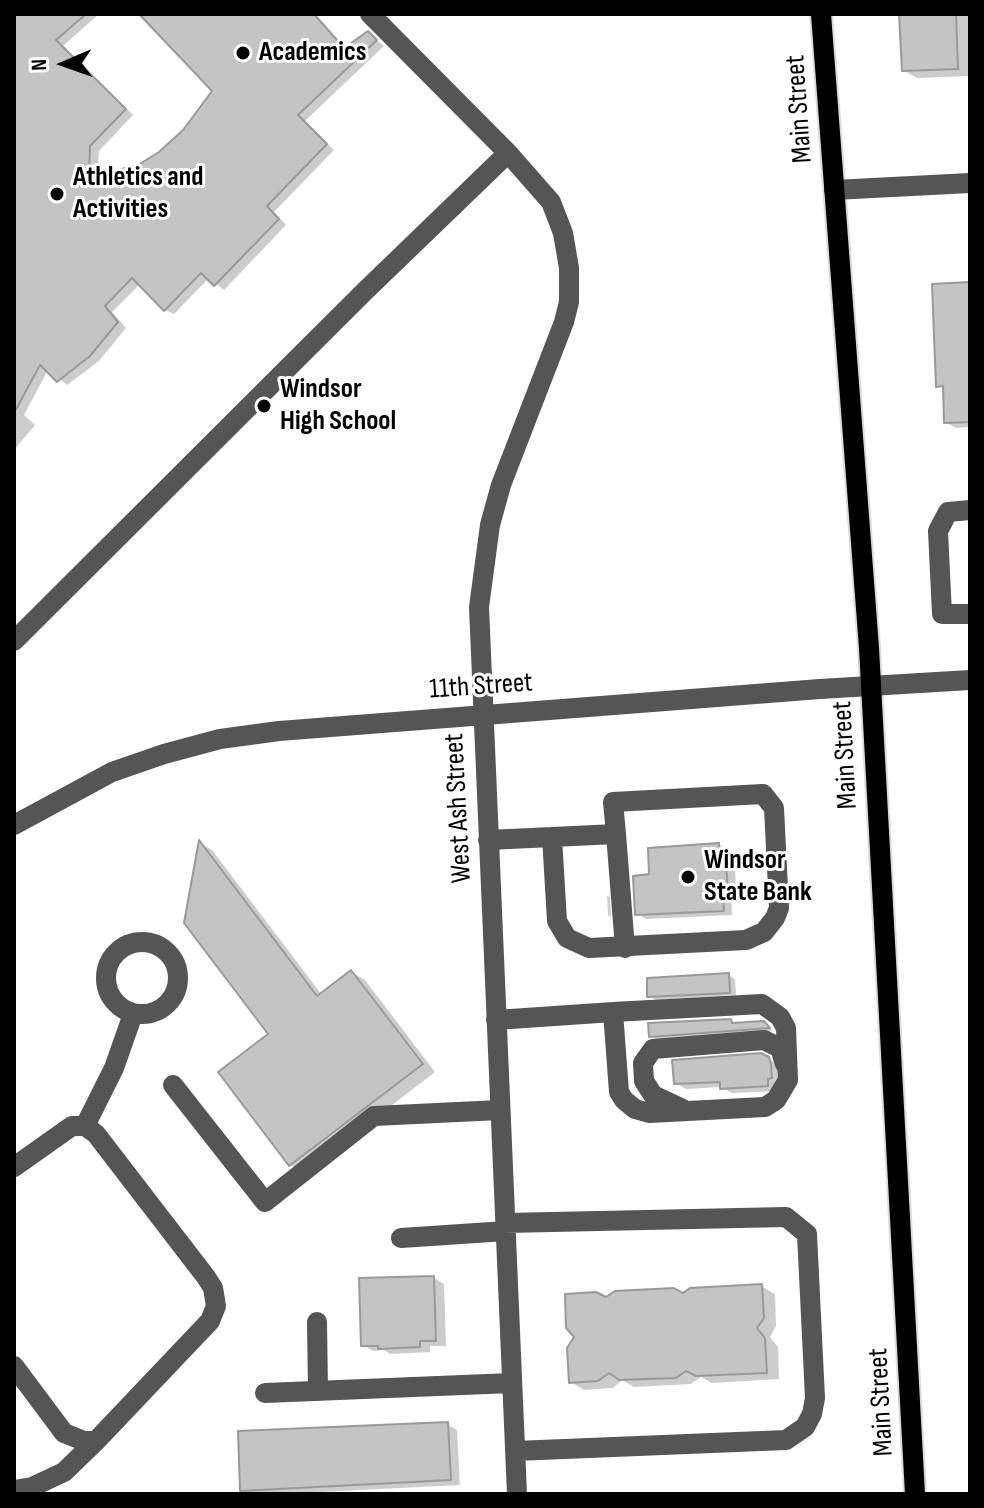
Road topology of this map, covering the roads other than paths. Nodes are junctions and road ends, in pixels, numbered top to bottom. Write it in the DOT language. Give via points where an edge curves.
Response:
graph roads {
  1 [pos="370,14"];
  2 [pos="821,14"];
  3 [pos="508,153"];
  4 [pos="970,183"];
  5 [pos="834,190"];
  6 [pos="970,510"];
  7 [pos="970,614"];
  8 [pos="14,641"];
  9 [pos="970,680"];
  10 [pos="870,686"];
  11 [pos="482,715"];
  12 [pos="14,825"];
  13 [pos="616,834"];
  14 [pos="552,837"];
  15 [pos="488,840"];
  16 [pos="625,948"];
  17 [pos="613,1012"];
  18 [pos="133,1014"];
  19 [pos="496,1020"];
  20 [pos="788,1080"];
  21 [pos="173,1085"];
  22 [pos="500,1110"];
  23 [pos="688,1111"];
  24 [pos="85,1126"];
  25 [pos="17,1158"];
  26 [pos="505,1227"];
  27 [pos="401,1238"];
  28 [pos="317,1322"];
  29 [pos="14,1366"];
  30 [pos="512,1383"];
  31 [pos="318,1391"];
  32 [pos="265,1393"];
  33 [pos="96,1441"];
  34 [pos="515,1451"];
  35 [pos="14,1490"];
  36 [pos="517,1494"];
  37 [pos="915,1494"];
  1 -- 3 [label="street, West Ash Street"];
  2 -- 5 [label="main road, Main Street"];
  3 -- 8 [label="street"];
  3 -- 11 [label="street, West Ash Street" via="551,202 565,245 569,302 490,525 479,607"];
  4 -- 5 [label="street"];
  5 -- 10 [label="main road, Main Street"];
  6 -- 7 [label="street" via="948,512 938,531 942,614"];
  9 -- 10 [label="street, 11th Street"];
  10 -- 11 [label="street, 11th Street"];
  10 -- 37 [label="main road, Main Street"];
  11 -- 12 [label="street, 11th Street" via="220,739 112,772"];
  11 -- 15 [label="street, West Ash Street"];
  13 -- 14 [label="street"];
  13 -- 16 [label="street"];
  13 -- 16 [label="street" via="613,802 763,794 774,808 779,908 764,932 746,940"];
  14 -- 15 [label="street"];
  14 -- 16 [label="street" via="555,909 562,931 589,948"];
  15 -- 19 [label="street, West Ash Street"];
  17 -- 19 [label="street"];
  17 -- 20 [label="street" via="762,1004 786,1028"];
  17 -- 23 [label="street" via="624,1100 649,1113"];
  18 -- 24 [label="street"];
  19 -- 22 [label="street, West Ash Street"];
  20 -- 23 [label="street" via="765,1107"];
  20 -- 23 [label="street" via="780,1048 764,1040 653,1049 643,1063 644,1081 653,1095"];
  21 -- 22 [label="street" via="265,1202 374,1116"];
  22 -- 26 [label="street, West Ash Street"];
  24 -- 25 [label="street" via="72,1126"];
  24 -- 33 [label="street" via="206,1277 216,1306 210,1321"];
  26 -- 27 [label="street"];
  26 -- 30 [label="street, West Ash Street"];
  26 -- 34 [label="street" via="786,1217 807,1234 815,1398 805,1427 786,1440"];
  28 -- 31 [label="street"];
  29 -- 33 [label="street" via="64,1433"];
  30 -- 31 [label="street"];
  30 -- 34 [label="street, West Ash Street"];
  31 -- 32 [label="street"];
  33 -- 35 [label="street" via="64,1472"];
  34 -- 36 [label="street, West Ash Street"];
}
